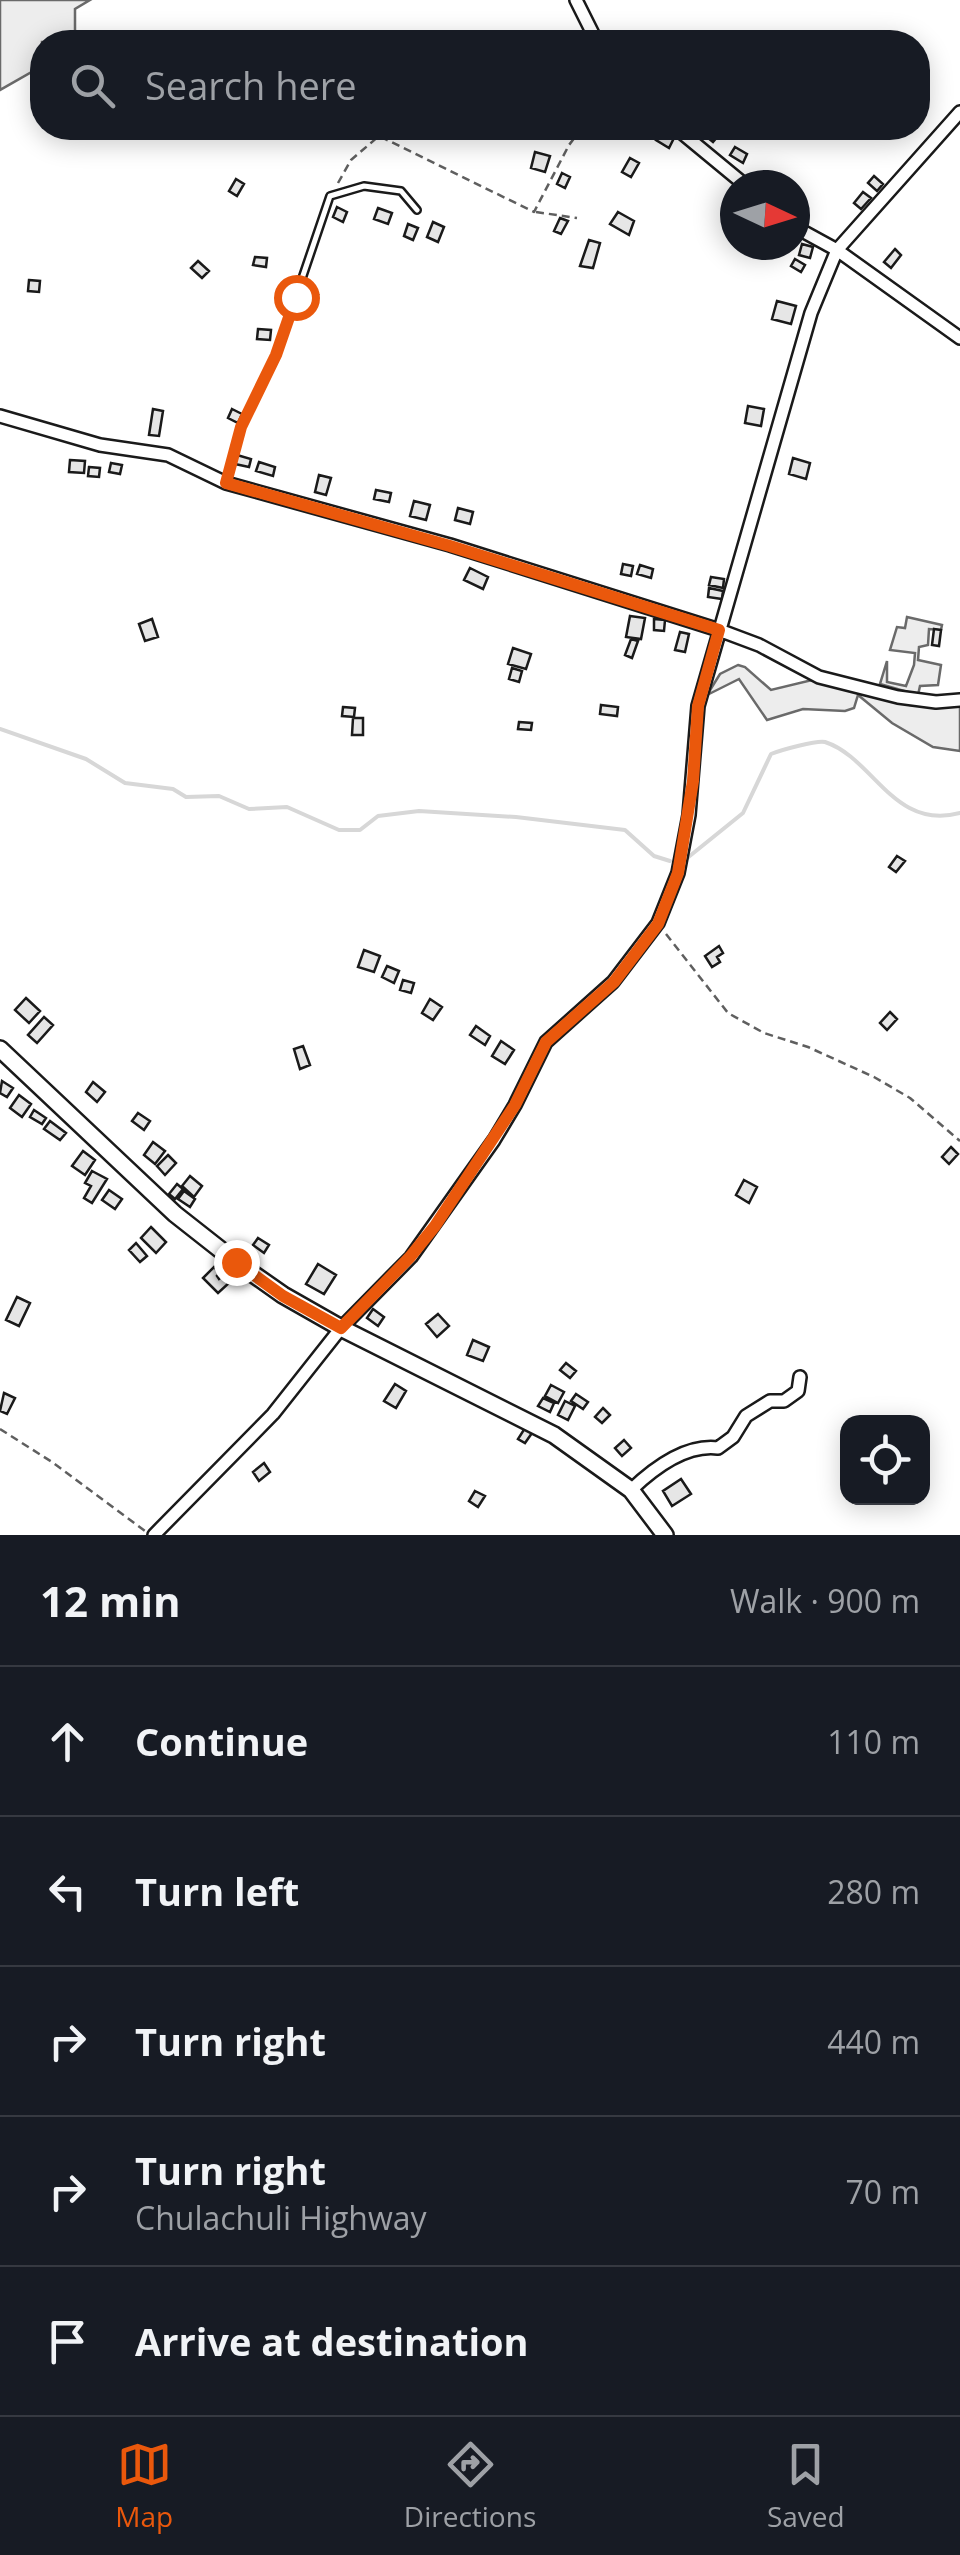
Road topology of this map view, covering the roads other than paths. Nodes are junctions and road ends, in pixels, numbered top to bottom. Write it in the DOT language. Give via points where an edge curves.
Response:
graph roads {
  1 [pos="576,0"];
  2 [pos="590,30"];
  3 [pos="960,112"];
  4 [pos="690,140"];
  5 [pos="726,170"];
  6 [pos="417,210"];
  7 [pos="810,235"];
  8 [pos="837,250"];
  9 [pos="960,338"];
  10 [pos="0,416"];
  11 [pos="226,483"];
  12 [pos="719,630"];
  13 [pos="960,700"];
  14 [pos="0,1048"];
  15 [pos="341,1328"];
  16 [pos="800,1377"];
  17 [pos="631,1490"];
  18 [pos="152,1535"];
  19 [pos="665,1535"];
  1 -- 2 [label="street"];
  3 -- 8 [label="street"];
  4 -- 5 [label="street"];
  6 -- 11 [label="lane" via="401,192 364,186 330,196"];
  7 -- 8 [label="street"];
  8 -- 9 [label="street"];
  8 -- 12 [label="street" via="801,345"];
  10 -- 11 [label="street" via="100,445 168,454"];
  11 -- 12 [label="street"];
  12 -- 13 [label="street" via="820,677 898,697"];
  12 -- 15 [label="street" via="698,706 678,873 658,924 614,982 546,1042 515,1105 435,1226"];
  14 -- 15 [label="street" via="175,1214 283,1296"];
  15 -- 17 [label="street" via="554,1435"];
  15 -- 18 [label="street" via="272,1414"];
  16 -- 17 [label="street" via="798,1390 746,1416 718,1448 685,1451"];
  17 -- 19 [label="street"];
}
